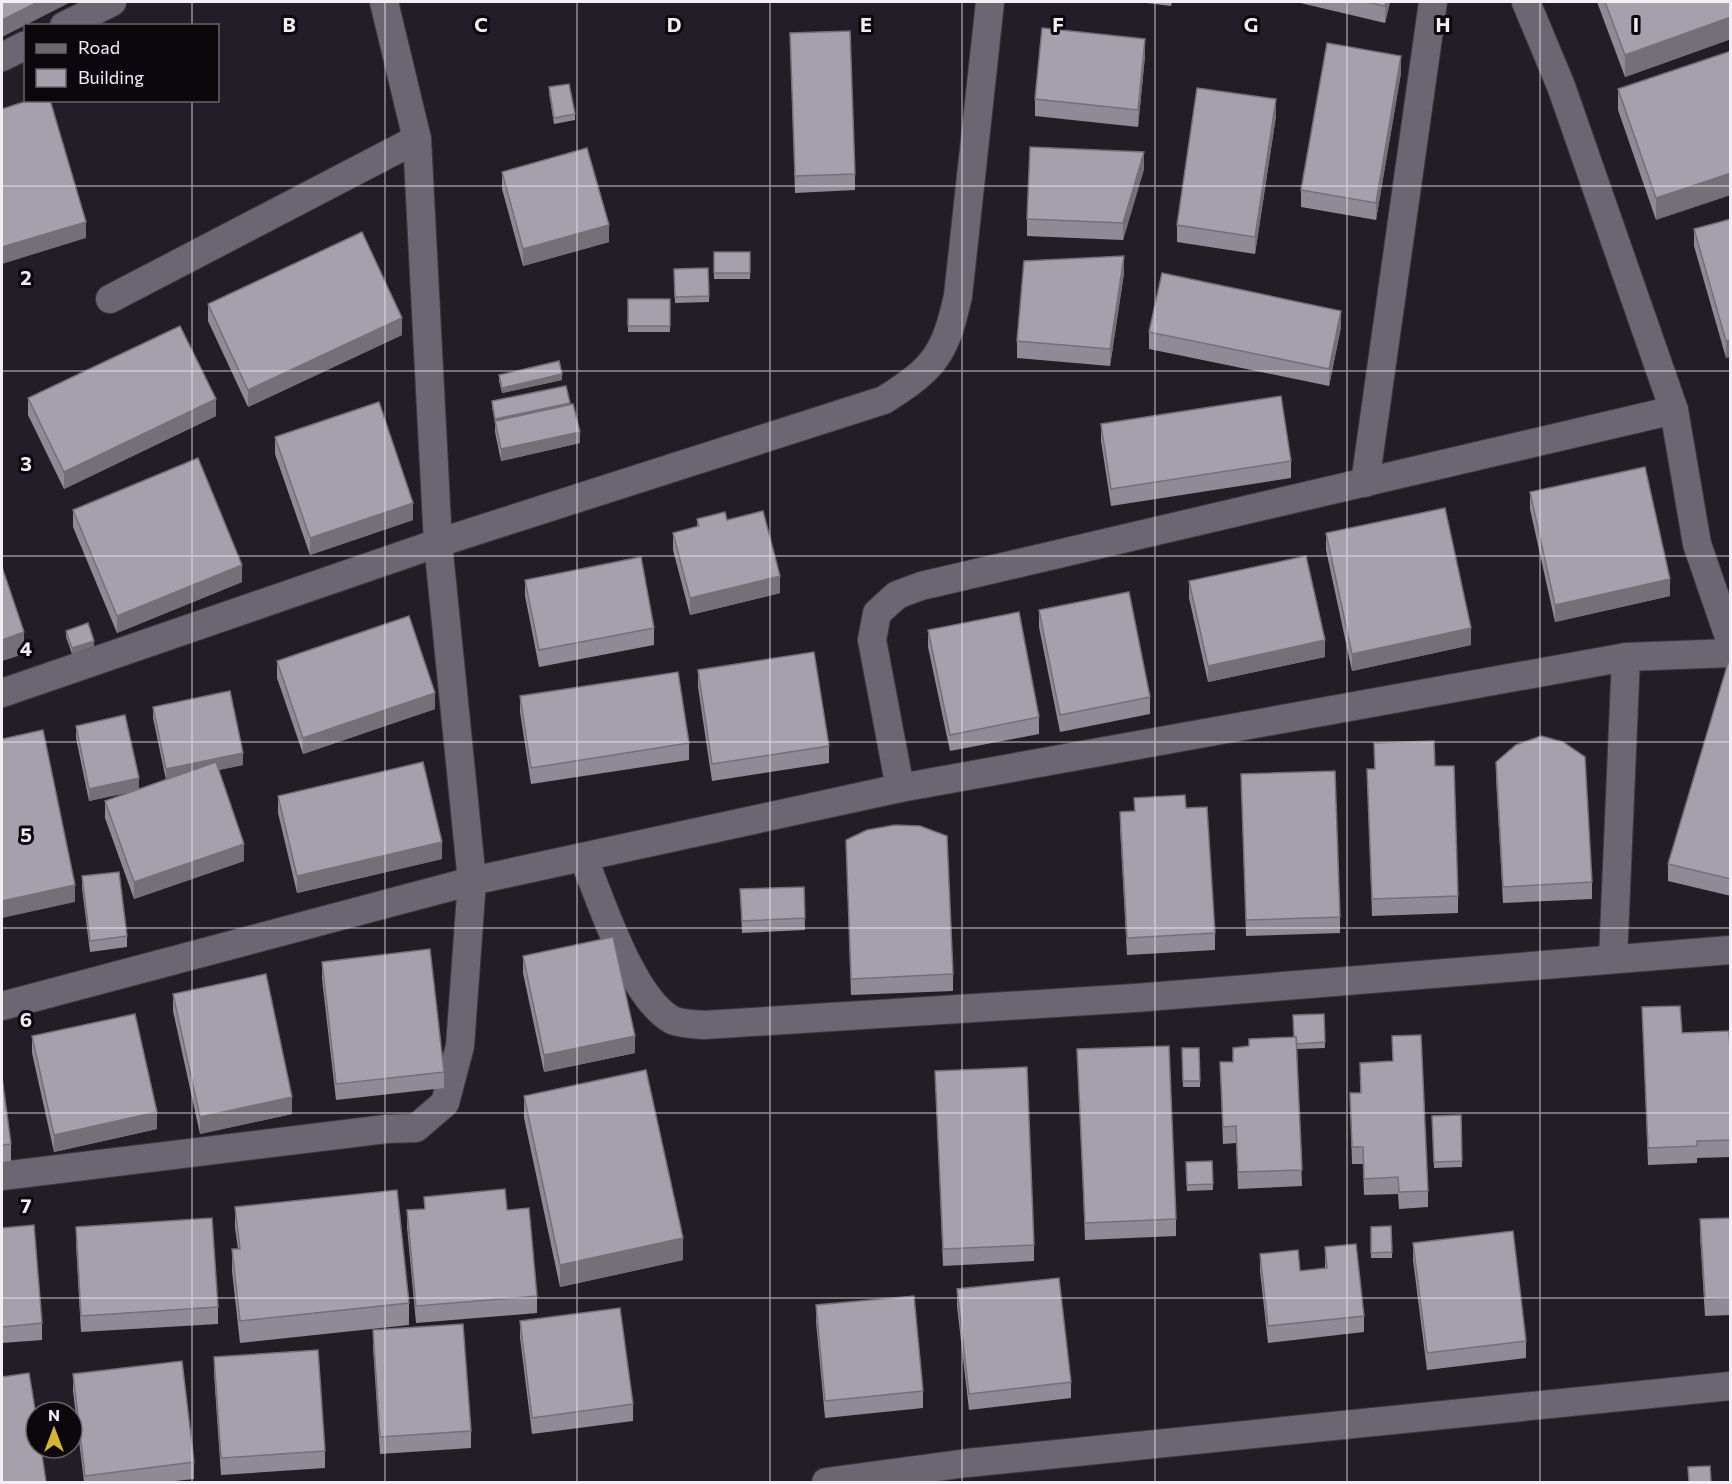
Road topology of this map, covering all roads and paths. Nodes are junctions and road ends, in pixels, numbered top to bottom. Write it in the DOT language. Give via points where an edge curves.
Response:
graph roads {
  1 [pos="112,2"];
  2 [pos="384,2"];
  3 [pos="990,2"];
  4 [pos="1433,2"];
  5 [pos="1526,2"];
  6 [pos="68,24"];
  7 [pos="24,46"];
  8 [pos="2,57"];
  9 [pos="417,139"];
  10 [pos="110,299"];
  11 [pos="1674,410"];
  12 [pos="1365,483"];
  13 [pos="438,543"];
  14 [pos="1731,640"];
  15 [pos="1731,652"];
  16 [pos="1626,657"];
  17 [pos="2,693"];
  18 [pos="900,788"];
  19 [pos="583,857"];
  20 [pos="472,881"];
  21 [pos="1731,950"];
  22 [pos="1613,959"];
  23 [pos="2,1006"];
  24 [pos="2,1176"];
  25 [pos="1731,1386"];
  26 [pos="973,1473"];
  27 [pos="826,1482"];
  1 -- 6 [label="street"];
  2 -- 9 [label="street"];
  3 -- 13 [label="street" via="958,296 951,327 936,359 916,380 884,400"];
  4 -- 12 [label="street"];
  5 -- 11 [label="street" via="1561,86"];
  7 -- 8 [label="street"];
  9 -- 10 [label="street"];
  9 -- 13 [label="street"];
  11 -- 12 [label="street"];
  11 -- 14 [label="street" via="1697,544"];
  12 -- 18 [label="street" via="921,586 897,595 877,613 872,640"];
  13 -- 17 [label="street"];
  13 -- 20 [label="street"];
  15 -- 16 [label="street"];
  16 -- 18 [label="street"];
  16 -- 22 [label="street"];
  18 -- 19 [label="street"];
  19 -- 20 [label="street"];
  19 -- 22 [label="street" via="623,954 654,1006 674,1021 704,1025 1135,998"];
  20 -- 23 [label="street"];
  20 -- 24 [label="street" via="460,1046 445,1103 416,1128"];
  21 -- 22 [label="street"];
  25 -- 26 [label="street"];
  26 -- 27 [label="street"];
}
